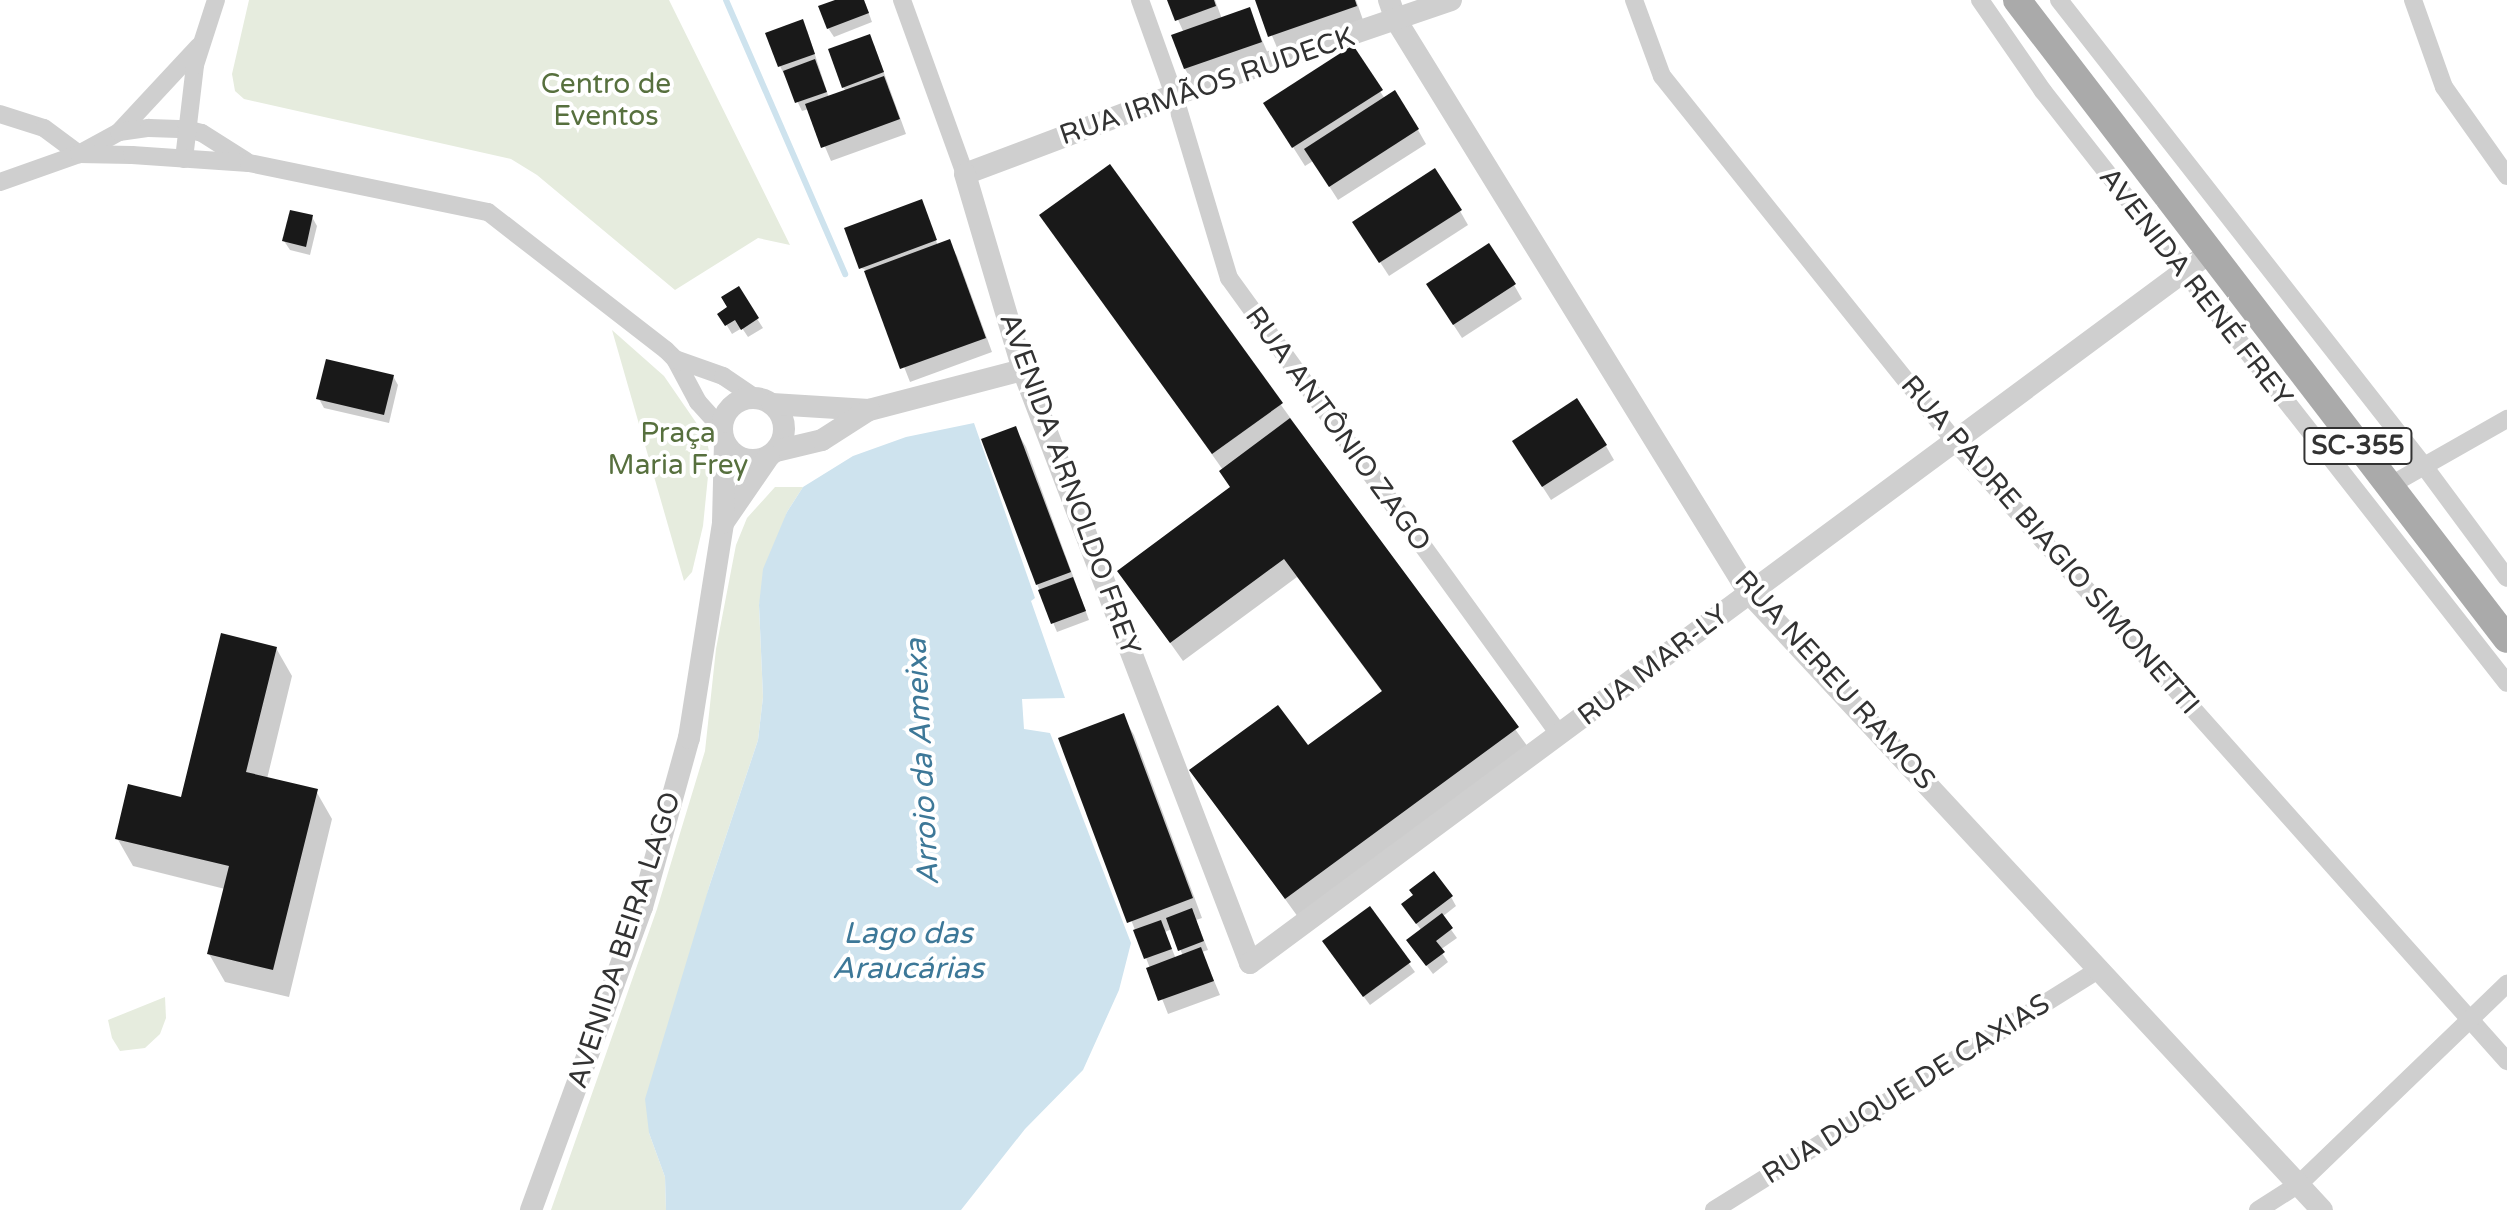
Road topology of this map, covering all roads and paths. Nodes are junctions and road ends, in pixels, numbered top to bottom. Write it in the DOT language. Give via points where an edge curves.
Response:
graph roads {
  1 [pos="216,0"];
  2 [pos="902,0"];
  3 [pos="1140,0"];
  4 [pos="1451,0"];
  5 [pos="1634,0"];
  6 [pos="1980,0"];
  7 [pos="2017,0"];
  8 [pos="2059,0"];
  9 [pos="2413,0"];
  10 [pos="1392,10"];
  11 [pos="201,44"];
  12 [pos="1174,95"];
  13 [pos="0,114"];
  14 [pos="186,129"];
  15 [pos="119,132"];
  16 [pos="79,154"];
  17 [pos="184,159"];
  18 [pos="249,163"];
  19 [pos="965,174"];
  20 [pos="2507,176"];
  21 [pos="0,182"];
  22 [pos="2210,252"];
  23 [pos="2184,271"];
  24 [pos="675,359"];
  25 [pos="1023,370"];
  26 [pos="764,401"];
  27 [pos="869,410"];
  28 [pos="2507,419"];
  29 [pos="723,436"];
  30 [pos="1954,441"];
  31 [pos="772,454"];
  32 [pos="2424,466"];
  33 [pos="2389,486"];
  34 [pos="723,523"];
  35 [pos="2507,578"];
  36 [pos="1749,593"];
  37 [pos="2507,639"];
  38 [pos="2507,683"];
  39 [pos="1559,734"];
  40 [pos="1250,963"];
  41 [pos="2099,969"];
  42 [pos="2507,984"];
  43 [pos="2470,1020"];
  44 [pos="2507,1061"];
  45 [pos="2299,1184"];
  46 [pos="531,1210"];
  47 [pos="1714,1210"];
  48 [pos="2258,1210"];
  49 [pos="2322,1210"];
  1 -- 11 [label="street"];
  2 -- 19 [label="street, AVENIDA ARNOLDO FREY"];
  3 -- 12 [label="street, RUA ANTÔNIO ZAGO"];
  4 -- 10 [label="street, RUA IRMÃOS RUDECK"];
  5 -- 30 [label="street, RUA PADRE BIAGIO SIMONETTI" via="1662,76"];
  6 -- 23 [label="street, AVENIDA RENÉ FREY" via="2043,91"];
  7 -- 22 [label="main road, AVENIDA RENÉ FREY / SC-355"];
  8 -- 32 [label="street"];
  9 -- 20 [label="street" via="2444,87"];
  10 -- 12 [label="street, RUA IRMÃOS RUDECK"];
  10 -- 36 [label="street, RUA NEREU RAMOS"];
  11 -- 14 [label="street"];
  11 -- 15 [label="street"];
  12 -- 19 [label="street, RUA IRMÃOS RUDECK"];
  12 -- 39 [label="street, RUA ANTÔNIO ZAGO" via="1229,278"];
  13 -- 16 [label="street" via="44,128"];
  14 -- 15 [label="street"];
  14 -- 17 [label="street"];
  14 -- 18 [label="street" via="202,133"];
  15 -- 16 [label="street"];
  16 -- 17 [label="street"];
  16 -- 21 [label="street"];
  17 -- 18 [label="street"];
  18 -- 24 [label="street" via="488,212"];
  19 -- 25 [label="street, AVENIDA ARNOLDO FREY"];
  22 -- 23 [label="street, RUA MAR-LY"];
  22 -- 33 [label="main road, AVENIDA RENÉ FREY / SC-355"];
  23 -- 30 [label="street, RUA MAR-LY"];
  23 -- 38 [label="street, AVENIDA RENÉ FREY"];
  24 -- 26 [label="street" via="723,376"];
  24 -- 29 [label="street"];
  25 -- 27 [label="street"];
  25 -- 40 [label="street, AVENIDA ARNOLDO FREY"];
  26 -- 27 [label="street"];
  26 -- 29 [label="street" via="732,406"];
  26 -- 31 [label="street" via="785,427"];
  27 -- 31 [label="street" via="822,440"];
  28 -- 32 [label="street"];
  29 -- 31 [label="street" via="743,459"];
  29 -- 34 [label="street, AVENIDA BEIRA LAGO"];
  30 -- 36 [label="street, RUA MAR-LY"];
  30 -- 43 [label="street, RUA PADRE BIAGIO SIMONETTI"];
  31 -- 34 [label="street, AVENIDA BEIRA LAGO"];
  32 -- 33 [label="street"];
  32 -- 35 [label="street"];
  33 -- 37 [label="main road, AVENIDA RENÉ FREY / SC-355"];
  34 -- 46 [label="street, AVENIDA BEIRA LAGO" via="689,738 665,826 642,907"];
  36 -- 39 [label="street, RUA MAR-LY"];
  36 -- 41 [label="street, RUA NEREU RAMOS"];
  39 -- 40 [label="street, RUA MAR-LY"];
  41 -- 45 [label="street, RUA NEREU RAMOS"];
  41 -- 47 [label="street, RUA DUQUE DE CAXIAS"];
  42 -- 43 [label="street"];
  43 -- 44 [label="street, RUA PADRE BIAGIO SIMONETTI"];
  43 -- 45 [label="street"];
  45 -- 48 [label="street"];
  45 -- 49 [label="street, RUA NEREU RAMOS"];
}
